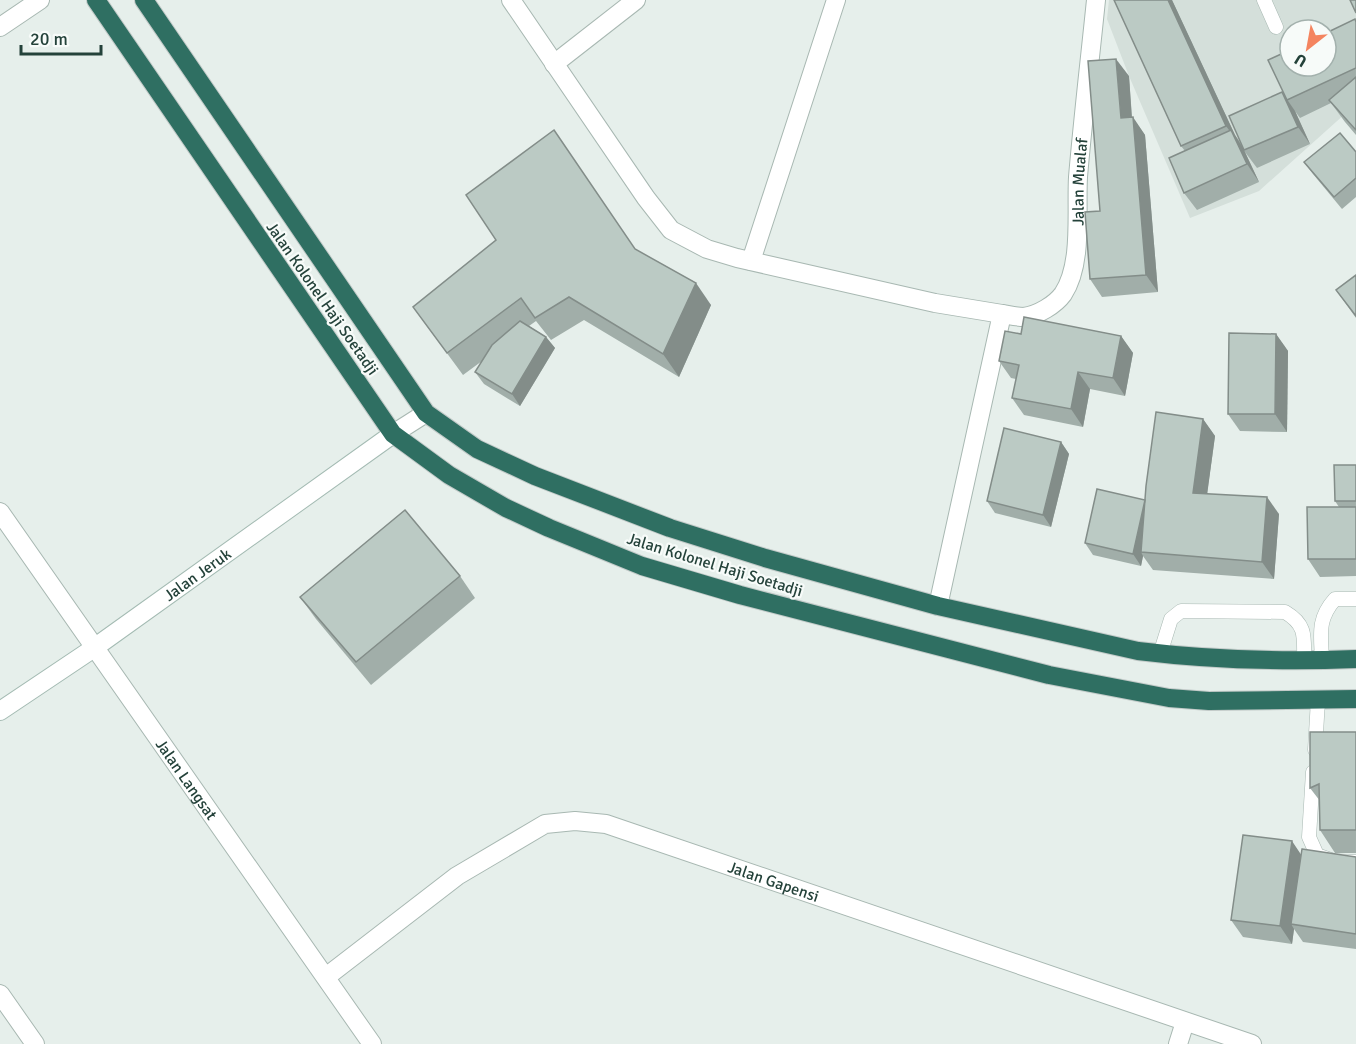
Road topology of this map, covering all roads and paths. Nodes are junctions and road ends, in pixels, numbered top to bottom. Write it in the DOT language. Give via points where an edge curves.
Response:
graph roads {
  1 [pos="40,0"];
  2 [pos="96,0"];
  3 [pos="144,0"];
  4 [pos="511,0"];
  5 [pos="636,0"];
  6 [pos="836,0"];
  7 [pos="1096,0"];
  8 [pos="1264,0"];
  9 [pos="0,27"];
  10 [pos="1276,27"];
  11 [pos="554,64"];
  12 [pos="751,261"];
  13 [pos="1002,314"];
  14 [pos="426,413"];
  15 [pos="393,434"];
  16 [pos="0,512"];
  17 [pos="1356,599"];
  18 [pos="938,606"];
  19 [pos="94,648"];
  20 [pos="1160,654"];
  21 [pos="1356,659"];
  22 [pos="1313,660"];
  23 [pos="1356,699"];
  24 [pos="1318,700"];
  25 [pos="0,711"];
  26 [pos="1356,862"];
  27 [pos="326,977"];
  28 [pos="0,994"];
  29 [pos="1185,1022"];
  30 [pos="35,1044"];
  31 [pos="372,1044"];
  32 [pos="1178,1044"];
  33 [pos="1252,1044"];
  1 -- 9 [label="street"];
  2 -- 15 [label="highway, Jalan Kolonel Haji Soetadji"];
  3 -- 14 [label="highway, Jalan Kolonel Haji Soetadji"];
  4 -- 11 [label="street, Jalan Mualaf"];
  5 -- 11 [label="street"];
  6 -- 12 [label="street"];
  7 -- 13 [label="street, Jalan Mualaf" via="1070,279 1063,294 1040,312 1024,317"];
  8 -- 10 [label="lane"];
  11 -- 12 [label="street, Jalan Mualaf" via="671,230 706,249"];
  12 -- 13 [label="street, Jalan Mualaf" via="935,303"];
  13 -- 18 [label="street"];
  14 -- 15 [label="street, Jalan Jeruk"];
  14 -- 18 [label="highway, Jalan Kolonel Haji Soetadji" via="477,449 669,528"];
  15 -- 19 [label="street, Jalan Jeruk"];
  15 -- 24 [label="highway, Jalan Kolonel Haji Soetadji" via="449,475 549,528 642,566 740,595 1049,675 1159,696 1209,702"];
  16 -- 19 [label="street, Jalan Langsat"];
  17 -- 22 [label="lane" via="1335,599 1326,609"];
  18 -- 20 [label="highway, Jalan Kolonel Haji Soetadji"];
  19 -- 25 [label="street, Jalan Jeruk"];
  19 -- 27 [label="street, Jalan Langsat"];
  20 -- 22 [label="highway, Jalan Kolonel Haji Soetadji"];
  20 -- 22 [label="lane" via="1171,618 1181,611 1285,612 1302,626"];
  21 -- 22 [label="highway, Jalan Kolonel Haji Soetadji"];
  23 -- 24 [label="highway, Jalan Kolonel Haji Soetadji"];
  24 -- 26 [label="lane" via="1309,837 1317,855"];
  27 -- 29 [label="street, Jalan Gapensi" via="457,876 546,824 575,821 606,824"];
  27 -- 31 [label="street, Jalan Langsat"];
  28 -- 30 [label="street"];
  29 -- 32 [label="street"];
  29 -- 33 [label="street, Jalan Gapensi"];
}
